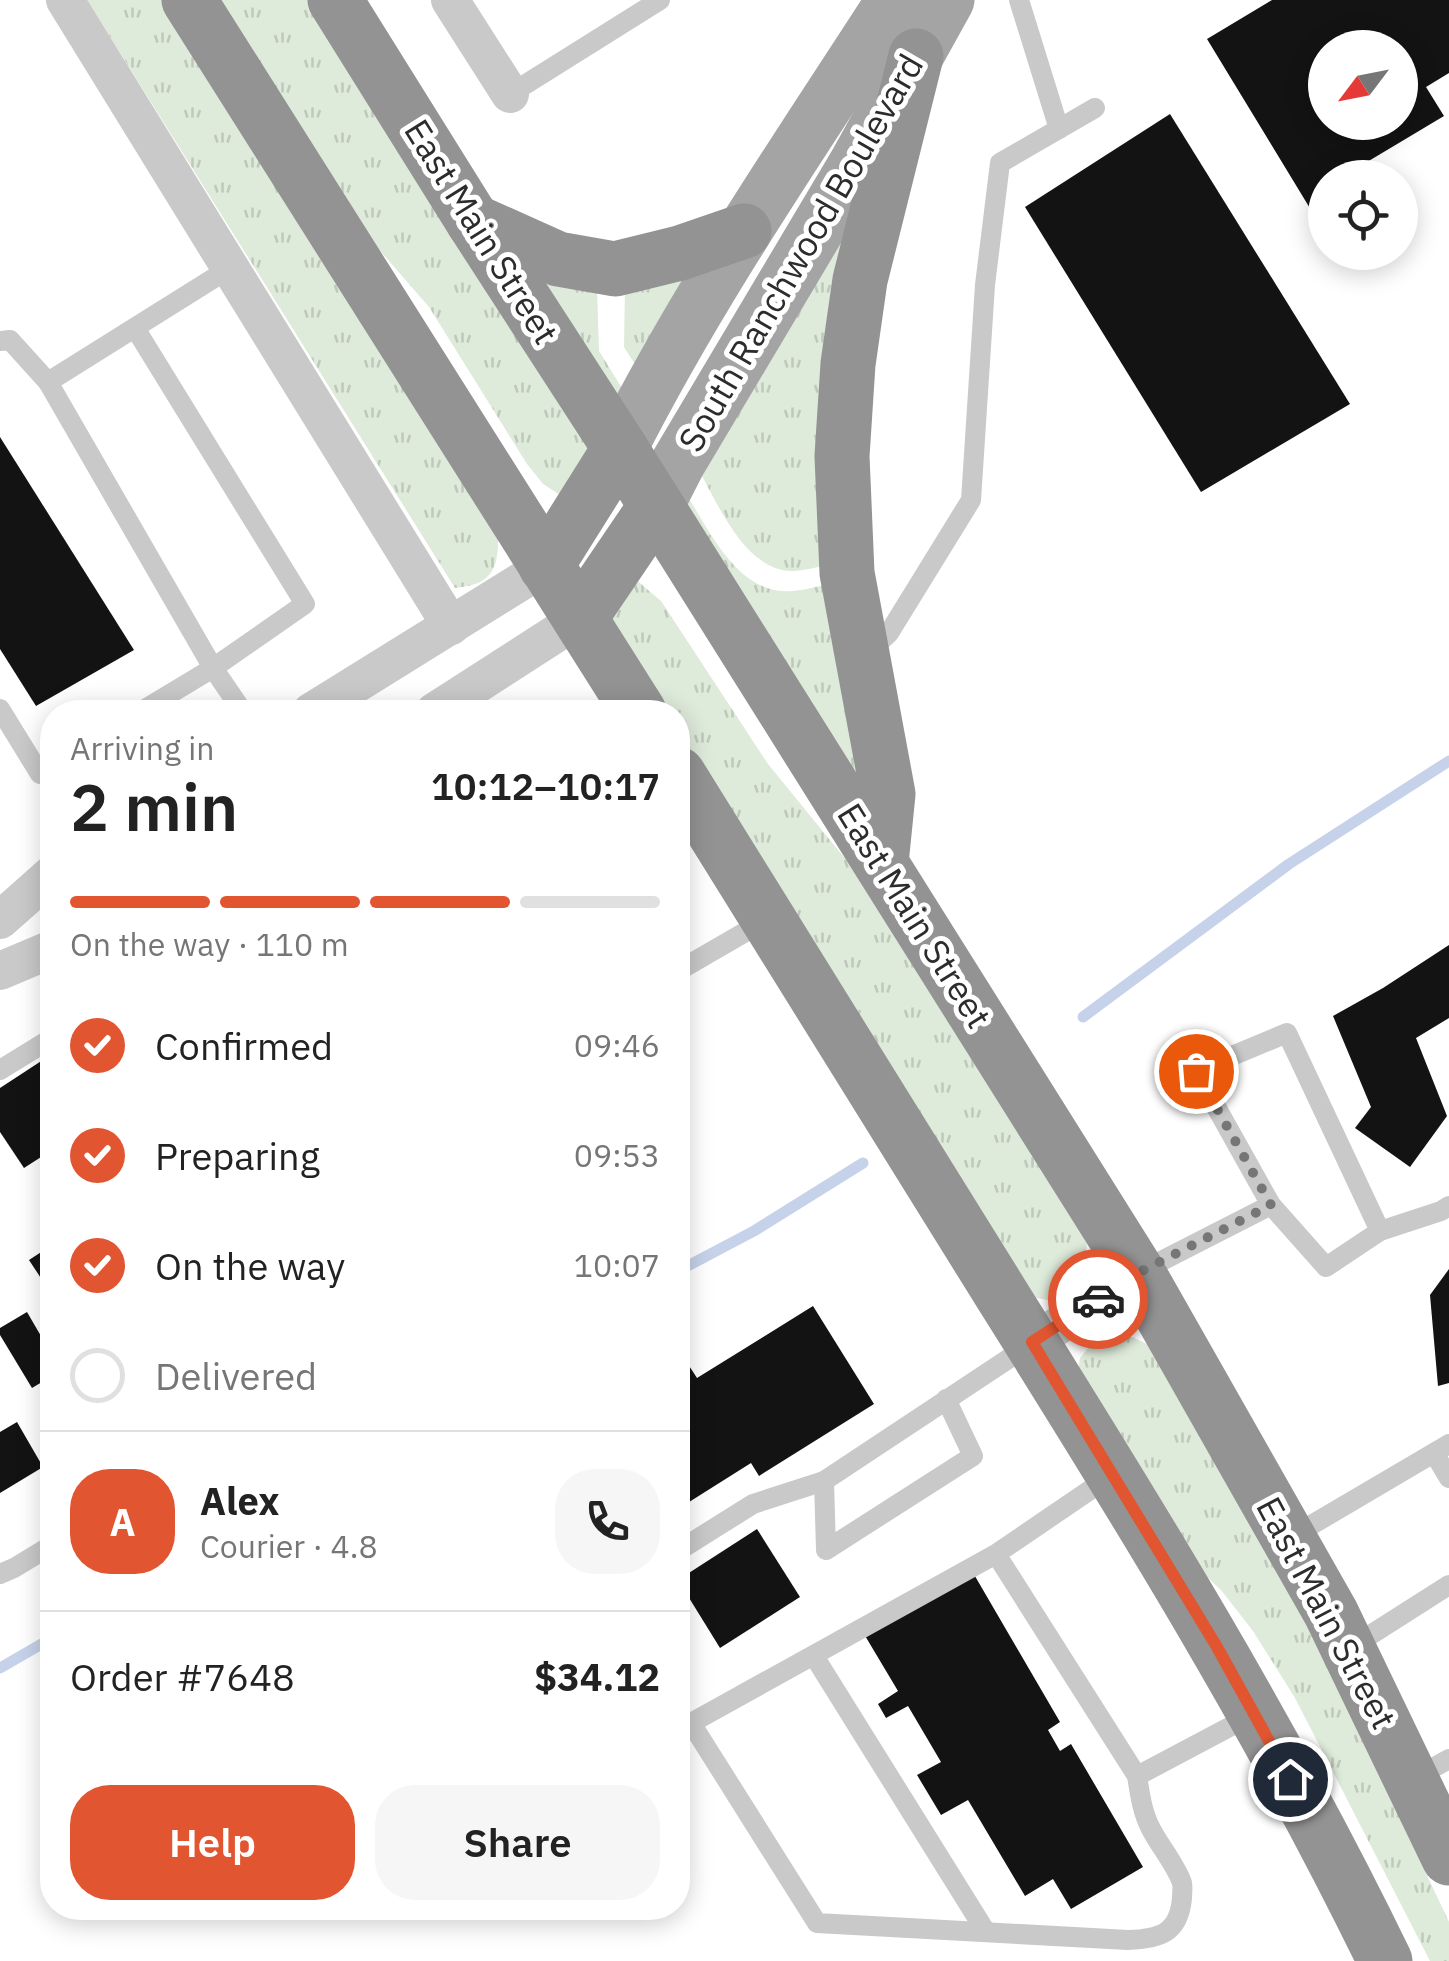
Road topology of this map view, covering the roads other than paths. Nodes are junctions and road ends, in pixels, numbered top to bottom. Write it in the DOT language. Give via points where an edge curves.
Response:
graph roads {
  1 [pos="65,0"];
  2 [pos="189,0"];
  3 [pos="335,0"];
  4 [pos="450,0"];
  5 [pos="660,0"];
  6 [pos="894,0"];
  7 [pos="947,0"];
  8 [pos="1019,0"];
  9 [pos="916,56"];
  10 [pos="510,94"];
  11 [pos="1095,108"];
  12 [pos="1059,129"];
  13 [pos="473,221"];
  14 [pos="744,231"];
  15 [pos="230,268"];
  16 [pos="135,328"];
  17 [pos="0,341"];
  18 [pos="48,382"];
  19 [pos="620,448"];
  20 [pos="656,506"];
  21 [pos="546,566"];
  22 [pos="580,618"];
  23 [pos="451,626"];
  24 [pos="862,658"];
  25 [pos="213,668"];
  26 [pos="160,700"];
  27 [pos="235,700"];
  28 [pos="331,700"];
  29 [pos="453,700"];
  30 [pos="631,700"];
  31 [pos="0,709"];
  32 [pos="40,774"];
  33 [pos="690,793"];
  34 [pos="881,864"];
  35 [pos="40,885"];
  36 [pos="768,919"];
  37 [pos="0,920"];
  38 [pos="40,953"];
  39 [pos="690,964"];
  40 [pos="0,971"];
  41 [pos="40,1045"];
  42 [pos="0,1070"];
  43 [pos="1271,1205"];
  44 [pos="1449,1206"];
  45 [pos="1380,1231"];
  46 [pos="1138,1273"];
  47 [pos="1032,1342"];
  48 [pos="946,1400"];
  49 [pos="1442,1449"];
  50 [pos="1113,1474"];
  51 [pos="1449,1478"];
  52 [pos="824,1480"];
  53 [pos="1288,1538"];
  54 [pos="690,1543"];
  55 [pos="40,1552"];
  56 [pos="996,1554"];
  57 [pos="0,1574"];
  58 [pos="1449,1585"];
  59 [pos="1348,1649"];
  60 [pos="814,1656"];
  61 [pos="1255,1714"];
  62 [pos="1430,1769"];
  63 [pos="1136,1776"];
  64 [pos="1449,1858"];
  65 [pos="986,1932"];
  66 [pos="1384,1961"];
  1 -- 15 [label="street"];
  2 -- 21 [label="highway"];
  3 -- 13 [label="highway, East Main Street"];
  4 -- 10 [label="street"];
  5 -- 10 [label="lane"];
  6 -- 14 [label="main road, South Ranchwood Boulevard"];
  7 -- 9 [label="main road, South Ranchwood Boulevard"];
  8 -- 12 [label="lane"];
  9 -- 20 [label="main road, South Ranchwood Boulevard"];
  9 -- 24 [label="highway" via="860,280 848,364 842,456 846,553"];
  11 -- 12 [label="lane"];
  12 -- 24 [label="lane" via="1000,163 971,500 889,633"];
  13 -- 14 [label="highway" via="558,258 614,269"];
  13 -- 19 [label="highway, East Main Street"];
  14 -- 19 [label="main road, South Ranchwood Boulevard"];
  15 -- 16 [label="lane"];
  15 -- 23 [label="street"];
  16 -- 18 [label="lane"];
  16 -- 25 [label="lane" via="305,604"];
  17 -- 18 [label="lane" via="10,340"];
  18 -- 25 [label="lane"];
  19 -- 20 [label="highway, East Main Street"];
  19 -- 21 [label="highway"];
  20 -- 22 [label="highway"];
  20 -- 34 [label="highway, East Main Street"];
  21 -- 22 [label="highway"];
  21 -- 23 [label="street"];
  22 -- 29 [label="street"];
  22 -- 30 [label="highway"];
  23 -- 28 [label="street"];
  24 -- 34 [label="highway" via="888,794"];
  25 -- 26 [label="lane"];
  25 -- 27 [label="lane"];
  31 -- 32 [label="lane"];
  33 -- 36 [label="highway"];
  34 -- 46 [label="highway, East Main Street"];
  35 -- 37 [label="street"];
  36 -- 39 [label="lane"];
  36 -- 47 [label="highway"];
  38 -- 40 [label="street"];
  41 -- 42 [label="lane"];
  43 -- 45 [label="lane" via="1326,1267"];
  43 -- 45 [label="lane" via="1196,1071 1287,1034"];
  43 -- 46 [label="lane"];
  44 -- 45 [label="lane"];
  46 -- 47 [label="street"];
  46 -- 53 [label="highway, East Main Street"];
  47 -- 48 [label="lane"];
  47 -- 50 [label="highway"];
  48 -- 52 [label="lane"];
  48 -- 52 [label="lane" via="973,1456 826,1550"];
  49 -- 51 [label="lane"];
  49 -- 53 [label="lane"];
  50 -- 56 [label="lane"];
  50 -- 61 [label="highway"];
  52 -- 54 [label="lane" via="753,1504"];
  53 -- 59 [label="highway, East Main Street"];
  55 -- 57 [label="lane"];
  56 -- 60 [label="lane"];
  56 -- 63 [label="lane"];
  58 -- 59 [label="lane"];
  59 -- 62 [label="highway, East Main Street"];
  60 -- 65 [label="lane"];
  60 -- 65 [label="lane" via="691,1723 817,1923"];
  61 -- 63 [label="lane"];
  61 -- 66 [label="highway"];
  62 -- 64 [label="highway, East Main Street"];
  63 -- 65 [label="lane" via="1142,1810 1183,1884 1170,1929 1146,1940"];
}
